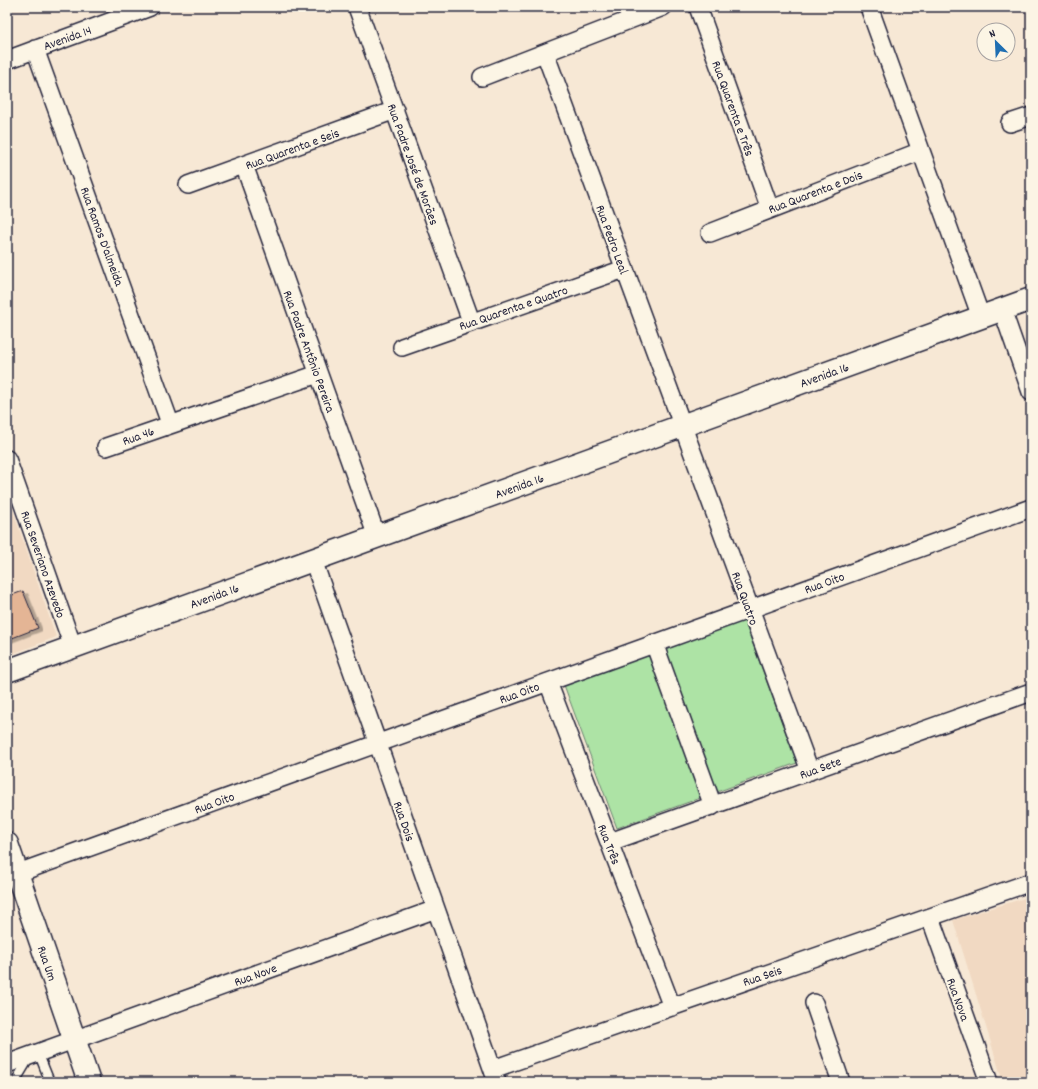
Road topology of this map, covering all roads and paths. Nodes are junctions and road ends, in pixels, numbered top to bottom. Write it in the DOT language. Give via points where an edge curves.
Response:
graph roads {
  1 [pos="150,7"];
  2 [pos="357,7"];
  3 [pos="663,7"];
  4 [pos="698,7"];
  5 [pos="869,7"];
  6 [pos="35,49"];
  7 [pos="545,53"];
  8 [pos="7,60"];
  9 [pos="482,78"];
  10 [pos="395,110"];
  11 [pos="1031,116"];
  12 [pos="1010,123"];
  13 [pos="921,151"];
  14 [pos="244,165"];
  15 [pos="188,185"];
  16 [pos="770,209"];
  17 [pos="710,233"];
  18 [pos="624,269"];
  19 [pos="1031,299"];
  20 [pos="1002,310"];
  21 [pos="981,317"];
  22 [pos="471,321"];
  23 [pos="402,347"];
  24 [pos="318,374"];
  25 [pos="1031,392"];
  26 [pos="170,424"];
  27 [pos="682,426"];
  28 [pos="106,447"];
  29 [pos="7,459"];
  30 [pos="1031,508"];
  31 [pos="377,537"];
  32 [pos="313,560"];
  33 [pos="750,609"];
  34 [pos="654,643"];
  35 [pos="73,647"];
  36 [pos="7,671"];
  37 [pos="548,682"];
  38 [pos="1031,692"];
  39 [pos="378,743"];
  40 [pos="810,771"];
  41 [pos="713,806"];
  42 [pos="610,842"];
  43 [pos="7,844"];
  44 [pos="12,875"];
  45 [pos="1031,882"];
  46 [pos="436,909"];
  47 [pos="930,917"];
  48 [pos="814,1003"];
  49 [pos="672,1006"];
  50 [pos="74,1039"];
  51 [pos="35,1054"];
  52 [pos="7,1064"];
  53 [pos="495,1076"];
  54 [pos="15,1082"];
  55 [pos="50,1082"];
  56 [pos="89,1082"];
  57 [pos="841,1082"];
  58 [pos="989,1082"];
  1 -- 6 [label="street, Avenida 14"];
  2 -- 10 [label="street, Rua Padre José de Morães"];
  3 -- 7 [label="street"];
  4 -- 16 [label="street, Rua Quarenta e Três"];
  5 -- 13 [label="street"];
  6 -- 8 [label="street, Avenida 14"];
  6 -- 26 [label="street, Rua Ramos D'almeida"];
  7 -- 9 [label="street"];
  7 -- 18 [label="street, Rua Pedro Leal"];
  10 -- 14 [label="street, Rua Quarenta e Seis"];
  10 -- 22 [label="street, Rua Padre José de Morães"];
  11 -- 12 [label="street"];
  13 -- 16 [label="street, Rua Quarenta e Dois"];
  13 -- 21 [label="street"];
  14 -- 15 [label="street, Rua Quarenta e Seis"];
  14 -- 24 [label="street, Rua Padre Antônio Pereira"];
  16 -- 17 [label="street, Rua Quarenta e Dois"];
  18 -- 22 [label="street, Rua Quarenta e Quatro"];
  18 -- 27 [label="street, Rua Pedro Leal"];
  19 -- 20 [label="street, Avenida 16"];
  20 -- 21 [label="street, Avenida 16"];
  20 -- 25 [label="street"];
  21 -- 27 [label="street, Avenida 16"];
  22 -- 23 [label="street, Rua Quarenta e Quatro"];
  24 -- 26 [label="street"];
  24 -- 31 [label="street, Rua Padre Antônio Pereira"];
  26 -- 28 [label="street, Rua 46"];
  27 -- 31 [label="street, Avenida 16"];
  27 -- 33 [label="street, Rua Quatro"];
  29 -- 35 [label="street, Rua Severiano Azevedo"];
  30 -- 33 [label="street, Rua Oito"];
  31 -- 32 [label="street, Avenida 16"];
  32 -- 35 [label="street, Avenida 16"];
  32 -- 39 [label="street, Rua Dois"];
  33 -- 34 [label="street, Rua Oito"];
  33 -- 40 [label="street, Rua Quatro"];
  34 -- 37 [label="street, Rua Oito"];
  34 -- 41 [label="street"];
  35 -- 36 [label="street, Avenida 16"];
  37 -- 39 [label="street, Rua Oito"];
  37 -- 42 [label="street, Rua Três"];
  38 -- 40 [label="street, Rua Sete"];
  39 -- 44 [label="street, Rua Oito"];
  39 -- 46 [label="street, Rua Dois"];
  40 -- 41 [label="street, Rua Sete"];
  41 -- 42 [label="street, Rua Sete"];
  42 -- 49 [label="street, Rua Três"];
  43 -- 44 [label="street, Rua Um"];
  44 -- 50 [label="street, Rua Um"];
  45 -- 47 [label="street, Rua Seis"];
  46 -- 50 [label="street, Rua Nove"];
  46 -- 53 [label="street, Rua Dois"];
  47 -- 49 [label="street, Rua Seis"];
  47 -- 58 [label="street, Rua Nova"];
  48 -- 57 [label="street"];
  49 -- 53 [label="street, Rua Seis"];
  50 -- 51 [label="street, Rua Nove"];
  50 -- 56 [label="street, Rua Um"];
  51 -- 52 [label="street, Rua Nove"];
  51 -- 54 [label="lane"];
  51 -- 55 [label="lane"];
}
